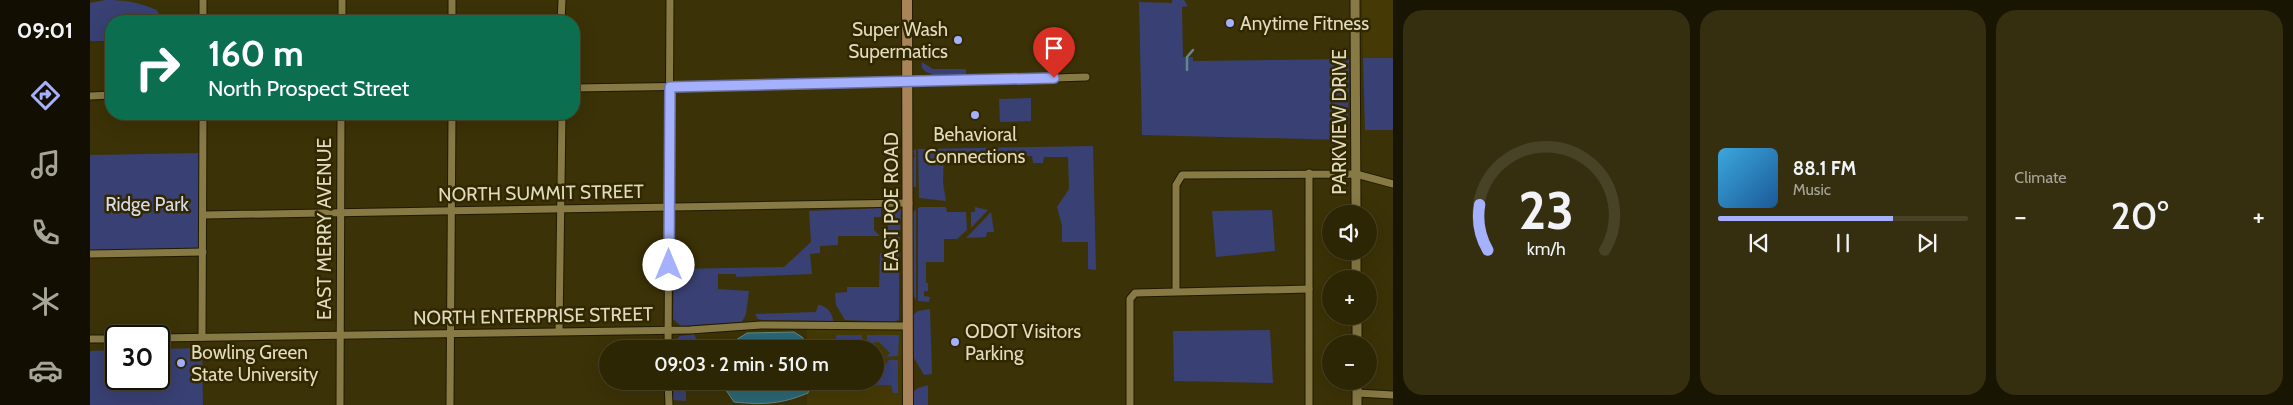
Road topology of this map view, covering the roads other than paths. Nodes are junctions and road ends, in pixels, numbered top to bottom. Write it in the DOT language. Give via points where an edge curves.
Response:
graph roads {
  1 [pos="203,0"];
  2 [pos="342,0"];
  3 [pos="452,0"];
  4 [pos="562,0"];
  5 [pos="670,0"];
  6 [pos="907,0"];
  7 [pos="1356,0"];
  8 [pos="203,15"];
  9 [pos="342,15"];
  10 [pos="452,15"];
  11 [pos="561,15"];
  12 [pos="1086,77"];
  13 [pos="908,82"];
  14 [pos="670,87"];
  15 [pos="580,88"];
  16 [pos="105,95"];
  17 [pos="90,96"];
  18 [pos="203,120"];
  19 [pos="341,120"];
  20 [pos="452,120"];
  21 [pos="562,120"];
  22 [pos="1309,173"];
  23 [pos="1356,174"];
  24 [pos="1393,184"];
  25 [pos="909,203"];
  26 [pos="1356,205"];
  27 [pos="669,207"];
  28 [pos="562,209"];
  29 [pos="450,211"];
  30 [pos="340,213"];
  31 [pos="204,215"];
  32 [pos="203,252"];
  33 [pos="90,254"];
  34 [pos="1309,289"];
  35 [pos="1176,291"];
  36 [pos="908,326"];
  37 [pos="668,330"];
  38 [pos="559,331"];
  39 [pos="450,333"];
  40 [pos="340,335"];
  41 [pos="202,337"];
  42 [pos="170,338"];
  43 [pos="90,339"];
  44 [pos="105,339"];
  45 [pos="668,340"];
  46 [pos="668,390"];
  47 [pos="1357,390"];
  48 [pos="1357,394"];
  49 [pos="1393,395"];
  50 [pos="340,405"];
  51 [pos="450,405"];
  52 [pos="669,405"];
  53 [pos="908,405"];
  54 [pos="1130,405"];
  55 [pos="1309,405"];
  56 [pos="1357,405"];
  1 -- 8 [label="street"];
  2 -- 9 [label="street"];
  3 -- 10 [label="street"];
  4 -- 11 [label="street"];
  5 -- 14 [label="street"];
  6 -- 13 [label="main road, EAST POE ROAD"];
  7 -- 23 [label="street, PARKVIEW DRIVE"];
  12 -- 13 [label="street"];
  13 -- 14 [label="street"];
  13 -- 25 [label="main road, EAST POE ROAD"];
  14 -- 15 [label="street"];
  14 -- 27 [label="street"];
  16 -- 17 [label="street"];
  18 -- 31 [label="street"];
  19 -- 30 [label="street, EAST MERRY AVENUE"];
  20 -- 29 [label="street"];
  21 -- 28 [label="street"];
  22 -- 23 [label="street"];
  22 -- 34 [label="street"];
  22 -- 35 [label="street" via="1182,175 1176,185"];
  23 -- 24 [label="street"];
  23 -- 26 [label="street, PARKVIEW DRIVE"];
  25 -- 27 [label="street, NORTH SUMMIT STREET"];
  25 -- 36 [label="main road, EAST POE ROAD"];
  27 -- 28 [label="street, NORTH SUMMIT STREET"];
  27 -- 37 [label="street"];
  28 -- 29 [label="street, NORTH SUMMIT STREET"];
  28 -- 38 [label="street"];
  29 -- 30 [label="street, NORTH SUMMIT STREET"];
  29 -- 39 [label="street"];
  30 -- 31 [label="street, NORTH SUMMIT STREET"];
  30 -- 40 [label="street, EAST MERRY AVENUE"];
  31 -- 32 [label="street"];
  32 -- 33 [label="street"];
  32 -- 41 [label="street"];
  34 -- 35 [label="street"];
  34 -- 55 [label="street"];
  35 -- 54 [label="street" via="1135,293 1130,299"];
  36 -- 37 [label="street, NORTH ENTERPRISE STREET" via="790,324"];
  36 -- 53 [label="main road, EAST POE ROAD"];
  37 -- 38 [label="street, NORTH ENTERPRISE STREET"];
  37 -- 45 [label="street"];
  38 -- 39 [label="street, NORTH ENTERPRISE STREET"];
  39 -- 40 [label="street, NORTH ENTERPRISE STREET"];
  39 -- 51 [label="street"];
  40 -- 41 [label="street, NORTH ENTERPRISE STREET"];
  40 -- 50 [label="street, EAST MERRY AVENUE"];
  41 -- 42 [label="street, NORTH ENTERPRISE STREET"];
  43 -- 44 [label="street"];
  46 -- 52 [label="street"];
  47 -- 48 [label="street"];
  48 -- 49 [label="street"];
  48 -- 56 [label="street"];
}
